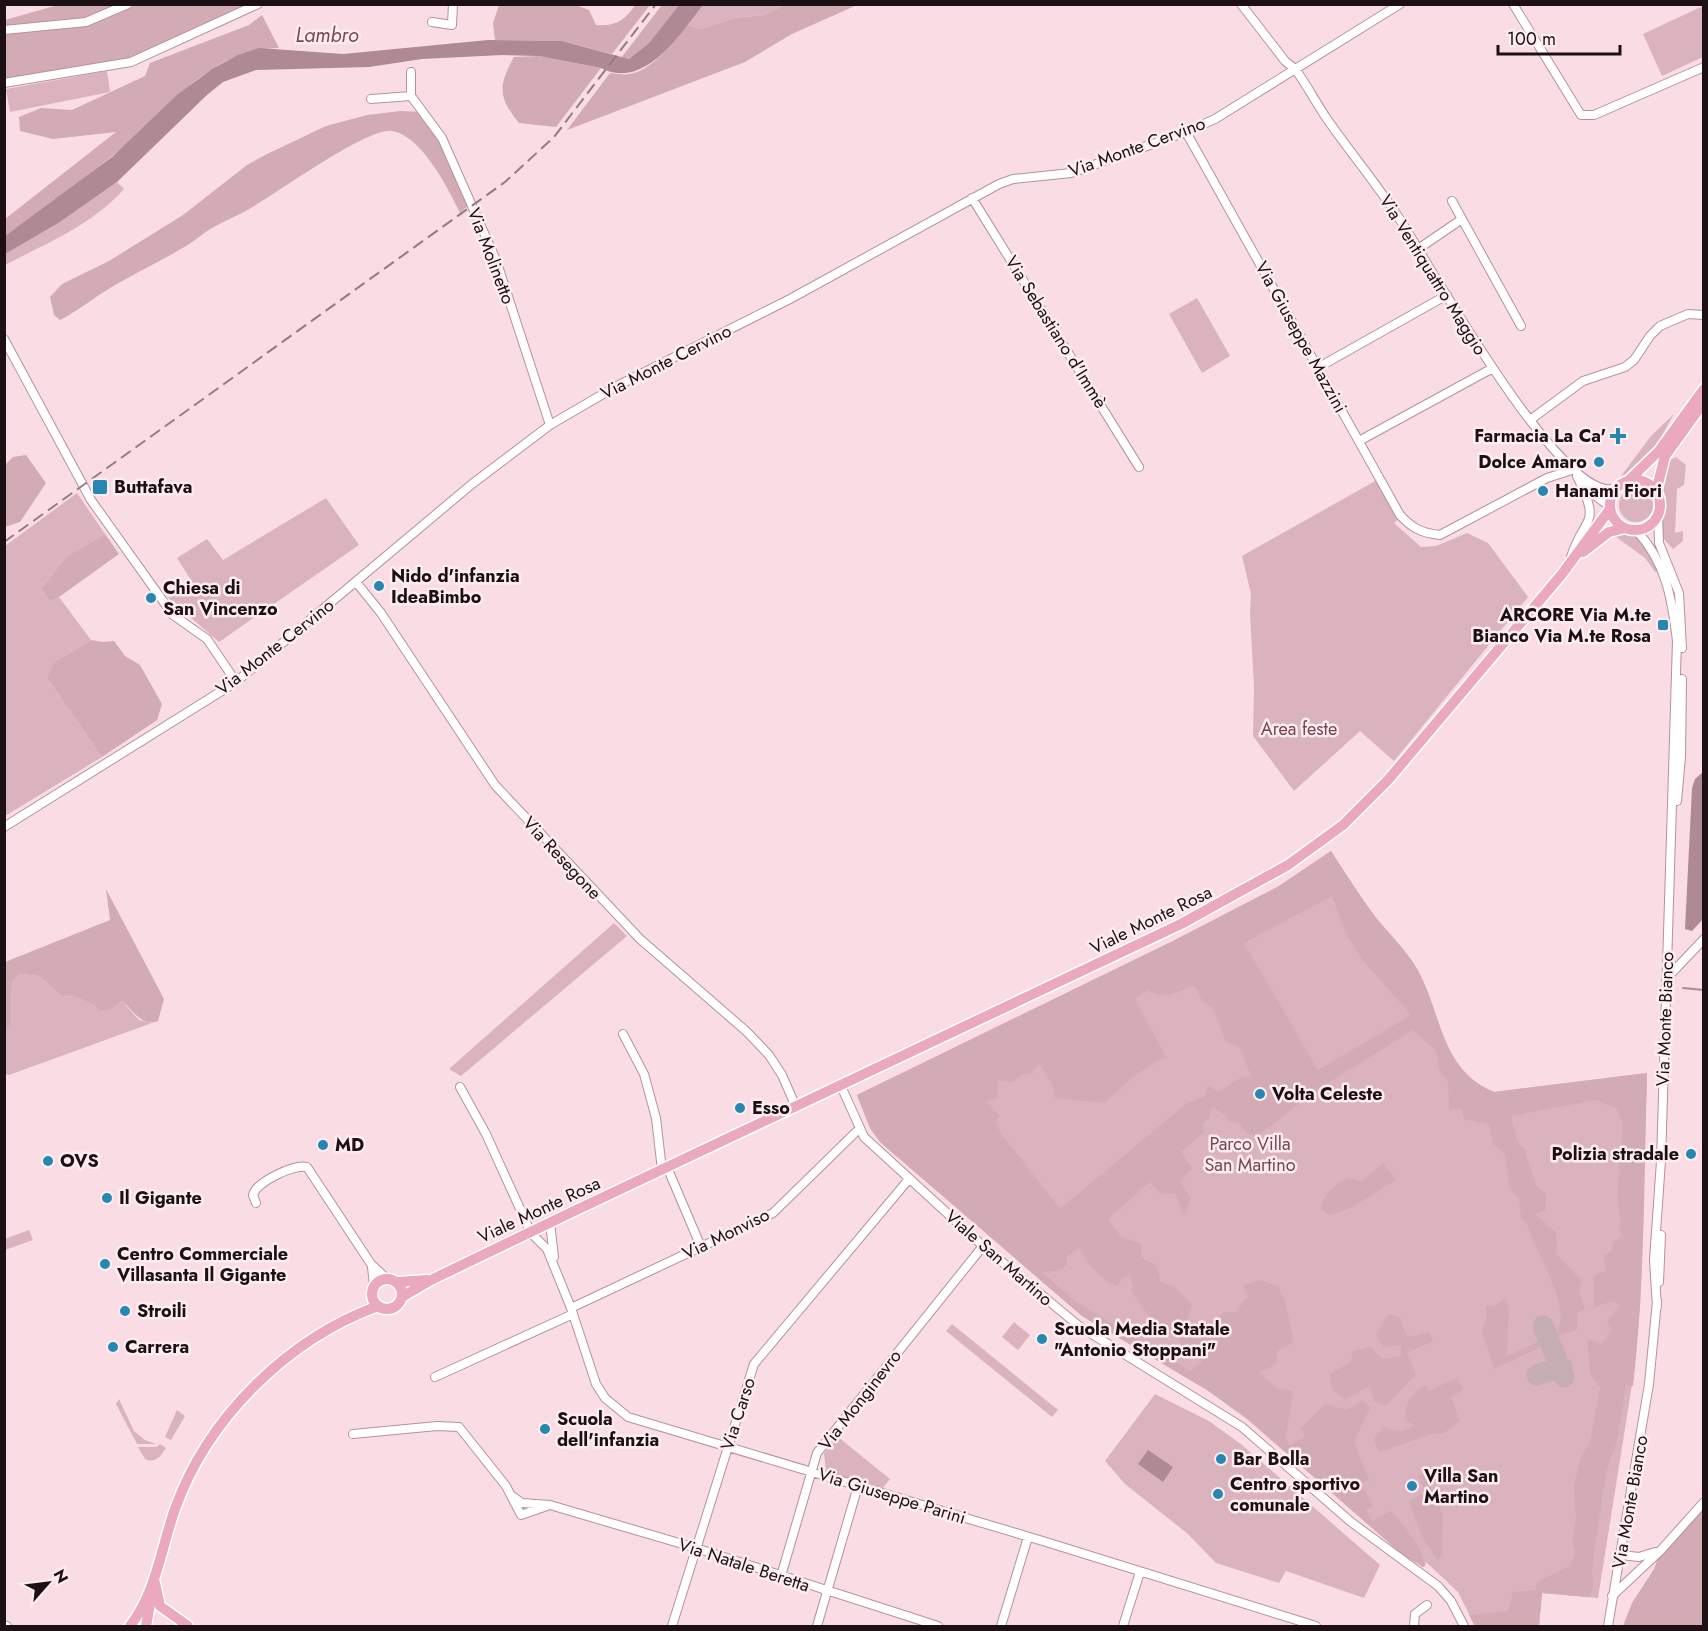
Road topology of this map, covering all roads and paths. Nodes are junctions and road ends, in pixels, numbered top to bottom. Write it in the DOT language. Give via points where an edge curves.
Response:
graph roads {
  1 [pos="128,4"];
  2 [pos="258,4"];
  3 [pos="453,4"];
  4 [pos="1241,4"];
  5 [pos="1400,4"];
  6 [pos="1513,4"];
  7 [pos="432,22"];
  8 [pos="4,30"];
  9 [pos="1704,67"];
  10 [pos="1295,69"];
  11 [pos="411,72"];
  12 [pos="4,83"];
  13 [pos="411,96"];
  14 [pos="371,99"];
  15 [pos="1186,132"];
  16 [pos="972,198"];
  17 [pos="1452,201"];
  18 [pos="1462,219"];
  19 [pos="1418,249"];
  20 [pos="1447,295"];
  21 [pos="1704,315"];
  22 [pos="1521,326"];
  23 [pos="4,339"];
  24 [pos="1319,367"];
  25 [pos="1491,369"];
  26 [pos="1701,399"];
  27 [pos="1530,420"];
  28 [pos="550,425"];
  29 [pos="1359,441"];
  30 [pos="1139,466"];
  31 [pos="1577,477"];
  32 [pos="1629,480"];
  33 [pos="1616,488"];
  34 [pos="1656,492"];
  35 [pos="1610,508"];
  36 [pos="1658,515"];
  37 [pos="1631,529"];
  38 [pos="1569,564"];
  39 [pos="1562,573"];
  40 [pos="356,582"];
  41 [pos="236,682"];
  42 [pos="4,827"];
  43 [pos="1672,840"];
  44 [pos="1704,939"];
  45 [pos="1666,979"];
  46 [pos="623,1034"];
  47 [pos="840,1086"];
  48 [pos="460,1087"];
  49 [pos="796,1107"];
  50 [pos="860,1128"];
  51 [pos="664,1169"];
  52 [pos="909,1179"];
  53 [pos="256,1203"];
  54 [pos="550,1223"];
  55 [pos="531,1233"];
  56 [pos="983,1246"];
  57 [pos="701,1247"];
  58 [pos="371,1263"];
  59 [pos="556,1269"];
  60 [pos="392,1280"];
  61 [pos="431,1280"];
  62 [pos="373,1290"];
  63 [pos="402,1297"];
  64 [pos="378,1306"];
  65 [pos="572,1311"];
  66 [pos="351,1316"];
  67 [pos="435,1377"];
  68 [pos="353,1434"];
  69 [pos="728,1447"];
  70 [pos="813,1473"];
  71 [pos="858,1486"];
  72 [pos="1704,1502"];
  73 [pos="1028,1537"];
  74 [pos="696,1548"];
  75 [pos="1661,1550"];
  76 [pos="1620,1559"];
  77 [pos="1638,1571"];
  78 [pos="1140,1572"];
  79 [pos="781,1576"];
  80 [pos="154,1580"];
  81 [pos="827,1592"];
  82 [pos="1612,1596"];
  83 [pos="1427,1605"];
  84 [pos="130,1626"];
  85 [pos="146,1626"];
  86 [pos="188,1626"];
  87 [pos="672,1626"];
  88 [pos="817,1626"];
  89 [pos="938,1626"];
  90 [pos="1001,1626"];
  91 [pos="1123,1626"];
  92 [pos="1317,1626"];
  93 [pos="1414,1626"];
  94 [pos="1464,1626"];
  95 [pos="1608,1626"];
  1 -- 8 [label="street" via="86,22"];
  2 -- 12 [label="street" via="131,62"];
  3 -- 7 [label="street" via="452,25"];
  4 -- 10 [label="street, Via Ventiquattro Maggio"];
  5 -- 10 [label="street"];
  6 -- 9 [label="street" via="1581,115 1594,115"];
  10 -- 15 [label="street, Via Monte Cervino" via="1215,119"];
  10 -- 19 [label="street, Via Ventiquattro Maggio"];
  11 -- 13 [label="street"];
  13 -- 14 [label="street"];
  13 -- 28 [label="street, Via Molinetto" via="442,138 496,260"];
  15 -- 16 [label="street, Via Monte Cervino" via="1071,172 1013,179"];
  15 -- 24 [label="street, Via Giuseppe Mazzini"];
  16 -- 28 [label="street, Via Monte Cervino"];
  16 -- 30 [label="street, Via Sebastiano d'Immè"];
  17 -- 18 [label="street"];
  18 -- 19 [label="street"];
  18 -- 22 [label="street"];
  19 -- 20 [label="street, Via Ventiquattro Maggio"];
  20 -- 24 [label="street"];
  20 -- 25 [label="street, Via Ventiquattro Maggio"];
  21 -- 27 [label="street" via="1688,314 1660,326 1625,367 1583,381"];
  23 -- 41 [label="street" via="91,500 173,615 207,639"];
  24 -- 29 [label="street, Via Giuseppe Mazzini"];
  25 -- 27 [label="street, Via Ventiquattro Maggio"];
  25 -- 29 [label="street"];
  26 -- 32 [label="main road" via="1659,451"];
  26 -- 34 [label="main road" via="1665,456"];
  27 -- 31 [label="street, Via Ventiquattro Maggio"];
  28 -- 40 [label="street, Via Monte Cervino" via="472,484"];
  29 -- 31 [label="street, Via Giuseppe Mazzini" via="1400,515 1425,534 1440,535 1456,528 1547,478"];
  31 -- 33 [label="street, Via Ventiquattro Maggio" via="1601,490"];
  31 -- 35 [label="street, Via Ventiquattro Maggio"];
  31 -- 38 [label="street, Via Ventiquattro Maggio" via="1591,519"];
  32 -- 33 [label="main road"];
  32 -- 34 [label="main road" via="1644,481"];
  33 -- 35 [label="main road, Viale Monte Rosa"];
  34 -- 36 [label="main road"];
  35 -- 37 [label="main road" via="1614,520"];
  35 -- 38 [label="main road, Viale Monte Rosa"];
  36 -- 37 [label="main road, Viale Monte Rosa" via="1650,526"];
  36 -- 43 [label="street, Via Monte Bianco" via="1658,539 1676,580 1683,634 1681,758"];
  37 -- 39 [label="main road, Viale Monte Rosa" via="1614,530 1600,538"];
  37 -- 43 [label="street, Via Monte Bianco" via="1659,560 1674,618 1677,657"];
  38 -- 39 [label="main road, Viale Monte Rosa"];
  39 -- 47 [label="main road, Viale Monte Rosa" via="1388,780 1343,825 1311,850 1181,924"];
  40 -- 41 [label="street, Via Monte Cervino"];
  40 -- 49 [label="street, Via Resegone" via="495,785 640,939 769,1055"];
  41 -- 42 [label="street, Via Monte Cervino"];
  43 -- 45 [label="street, Via Monte Bianco"];
  44 -- 45 [label="street"];
  45 -- 76 [label="street, Via Monte Bianco" via="1654,1260 1657,1306 1649,1384"];
  46 -- 51 [label="street" via="644,1074"];
  47 -- 49 [label="main road, Viale Monte Rosa"];
  47 -- 50 [label="street, Viale San Martino"];
  48 -- 55 [label="street, Via Giuseppe Parini"];
  49 -- 51 [label="main road, Viale Monte Rosa"];
  50 -- 52 [label="street, Viale San Martino" via="872,1145"];
  50 -- 57 [label="street, Via Monviso" via="773,1213"];
  51 -- 54 [label="main road, Viale Monte Rosa"];
  51 -- 57 [label="street"];
  52 -- 56 [label="street, Viale San Martino"];
  52 -- 69 [label="street, Via Carso" via="754,1365"];
  53 -- 58 [label="street" via="257,1188 293,1167 307,1167"];
  54 -- 55 [label="main road, Viale Monte Rosa"];
  54 -- 59 [label="street, Via Giuseppe Parini"];
  55 -- 59 [label="street, Via Giuseppe Parini" via="547,1249"];
  55 -- 61 [label="main road, Viale Monte Rosa"];
  56 -- 70 [label="street, Via Monginevro" via="817,1453"];
  56 -- 94 [label="street, Viale San Martino" via="1079,1326 1242,1427 1351,1522 1438,1586"];
  57 -- 65 [label="street, Via Monviso"];
  58 -- 60 [label="street"];
  58 -- 62 [label="street"];
  59 -- 65 [label="street, Via Giuseppe Parini"];
  60 -- 61 [label="main road, Viale Monte Rosa"];
  60 -- 62 [label="main road, Viale Monte Rosa"];
  60 -- 63 [label="main road" via="401,1289"];
  61 -- 63 [label="main road, Viale Monte Rosa"];
  62 -- 64 [label="main road"];
  62 -- 66 [label="main road, Viale Monte Rosa"];
  63 -- 64 [label="main road, Viale Monte Rosa" via="390,1309"];
  64 -- 66 [label="main road, Viale Monte Rosa"];
  65 -- 67 [label="street, Via Monviso"];
  65 -- 69 [label="street, Via Giuseppe Parini" via="596,1384 618,1411 635,1420"];
  66 -- 80 [label="main road, Viale Monte Rosa" via="288,1358 223,1422 176,1506"];
  68 -- 74 [label="street, Via Natale Beretta" via="459,1427 512,1496 522,1503 550,1505"];
  69 -- 70 [label="street, Via Giuseppe Parini"];
  69 -- 74 [label="street, Via Carso"];
  70 -- 71 [label="street, Via Giuseppe Parini"];
  70 -- 79 [label="street, Via Monginevro"];
  71 -- 73 [label="street, Via Giuseppe Parini"];
  71 -- 81 [label="street"];
  72 -- 75 [label="street"];
  73 -- 78 [label="street, Via Giuseppe Parini"];
  73 -- 90 [label="street"];
  74 -- 79 [label="street, Via Natale Beretta"];
  74 -- 87 [label="street, Via Carso"];
  75 -- 76 [label="street" via="1644,1557"];
  75 -- 77 [label="street"];
  76 -- 77 [label="street" via="1628,1570"];
  76 -- 82 [label="street, Via Monte Bianco"];
  77 -- 82 [label="street"];
  78 -- 91 [label="street"];
  78 -- 92 [label="street, Via Giuseppe Parini"];
  79 -- 81 [label="street, Via Natale Beretta"];
  80 -- 84 [label="main road"];
  80 -- 85 [label="main road"];
  80 -- 86 [label="main road" via="160,1606"];
  81 -- 88 [label="street"];
  81 -- 89 [label="street, Via Natale Beretta"];
  82 -- 95 [label="street, Via Monte Bianco"];
  83 -- 93 [label="street" via="1415,1614"];
}
